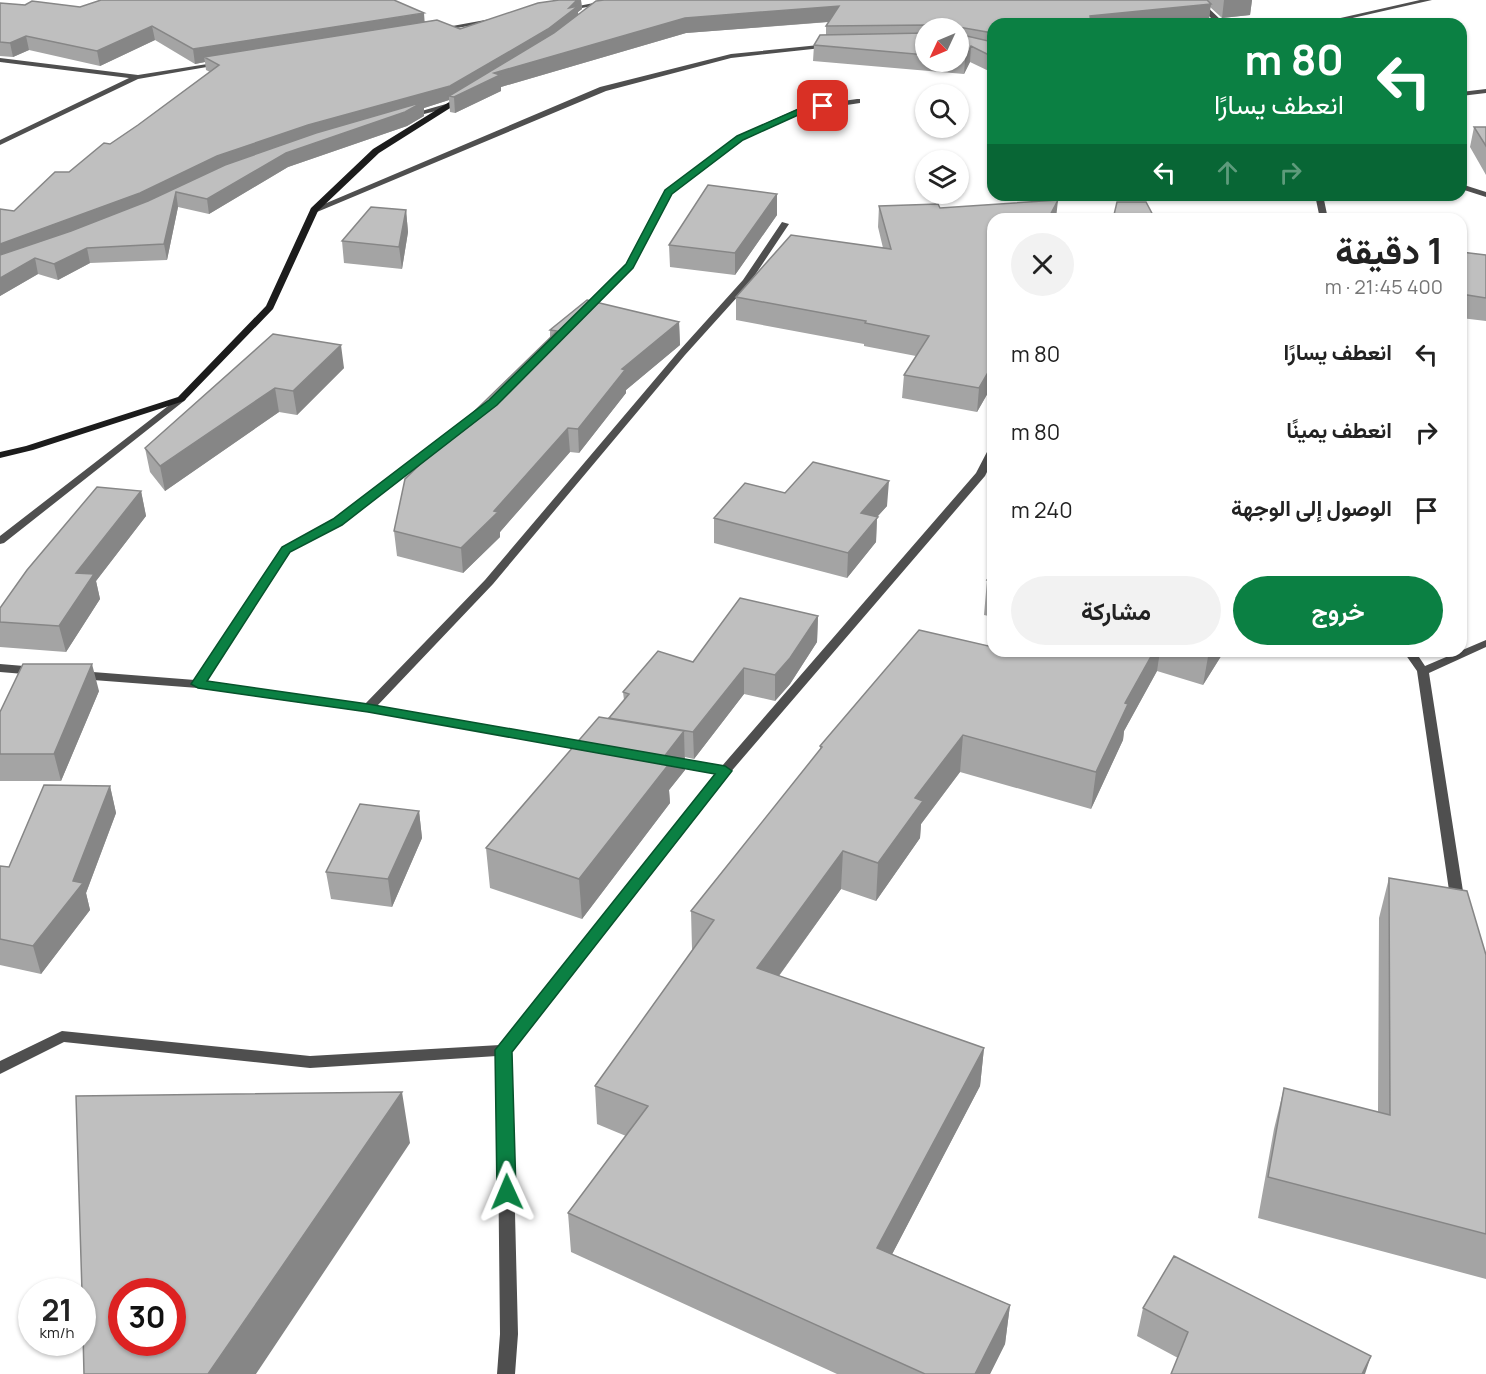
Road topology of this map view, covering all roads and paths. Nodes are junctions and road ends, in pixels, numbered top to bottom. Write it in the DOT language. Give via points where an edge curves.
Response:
graph roads {
  1 [pos="621,0"];
  2 [pos="1196,0"];
  3 [pos="1429,0"];
  4 [pos="610,1"];
  5 [pos="551,11"];
  6 [pos="594,14"];
  7 [pos="504,18"];
  8 [pos="1215,18"];
  9 [pos="1345,18"];
  10 [pos="433,30"];
  11 [pos="835,45"];
  12 [pos="0,60"];
  13 [pos="232,62"];
  14 [pos="138,77"];
  15 [pos="1486,91"];
  16 [pos="473,92"];
  17 [pos="1467,93"];
  18 [pos="857,101"];
  19 [pos="453,104"];
  20 [pos="401,117"];
  21 [pos="0,143"];
  22 [pos="1467,188"];
  23 [pos="1486,195"];
  24 [pos="314,210"];
  25 [pos="785,224"];
  26 [pos="575,321"];
  27 [pos="181,399"];
  28 [pos="475,416"];
  29 [pos="0,455"];
  30 [pos="987,462"];
  31 [pos="0,541"];
  32 [pos="1486,643"];
  33 [pos="1467,651"];
  34 [pos="1413,657"];
  35 [pos="1454,657"];
  36 [pos="0,669"];
  37 [pos="1423,671"];
  38 [pos="46,672"];
  39 [pos="70,674"];
  40 [pos="198,684"];
  41 [pos="368,708"];
  42 [pos="598,749"];
  43 [pos="656,759"];
  44 [pos="725,771"];
  45 [pos="1461,918"];
  46 [pos="504,1050"];
  47 [pos="0,1068"];
  48 [pos="506,1374"];
  1 -- 4 [label="street"];
  2 -- 8 [label="street"];
  3 -- 9 [label="street"];
  4 -- 5 [label="street"];
  4 -- 6 [label="main road"];
  7 -- 10 [label="street"];
  11 -- 24 [label="street" via="731,56 603,89"];
  12 -- 14 [label="street"];
  13 -- 14 [label="street"];
  14 -- 21 [label="street"];
  15 -- 17 [label="street"];
  16 -- 19 [label="main road"];
  18 -- 26 [label="street" via="806,109 740,138 669,192 630,266"];
  19 -- 20 [label="street"];
  19 -- 24 [label="main road" via="376,151"];
  22 -- 23 [label="street"];
  24 -- 27 [label="main road" via="270,306"];
  25 -- 41 [label="street" via="746,282 489,582"];
  27 -- 29 [label="main road"];
  27 -- 31 [label="street"];
  28 -- 40 [label="street" via="338,522 286,550"];
  30 -- 44 [label="street" via="981,474"];
  32 -- 33 [label="street"];
  34 -- 37 [label="street"];
  35 -- 37 [label="street"];
  36 -- 38 [label="street"];
  37 -- 45 [label="street"];
  39 -- 40 [label="street"];
  40 -- 41 [label="street"];
  41 -- 42 [label="street"];
  43 -- 44 [label="street"];
  44 -- 46 [label="street"];
  46 -- 47 [label="street" via="310,1062 62,1036"];
  46 -- 48 [label="street" via="509,1334"];
}
